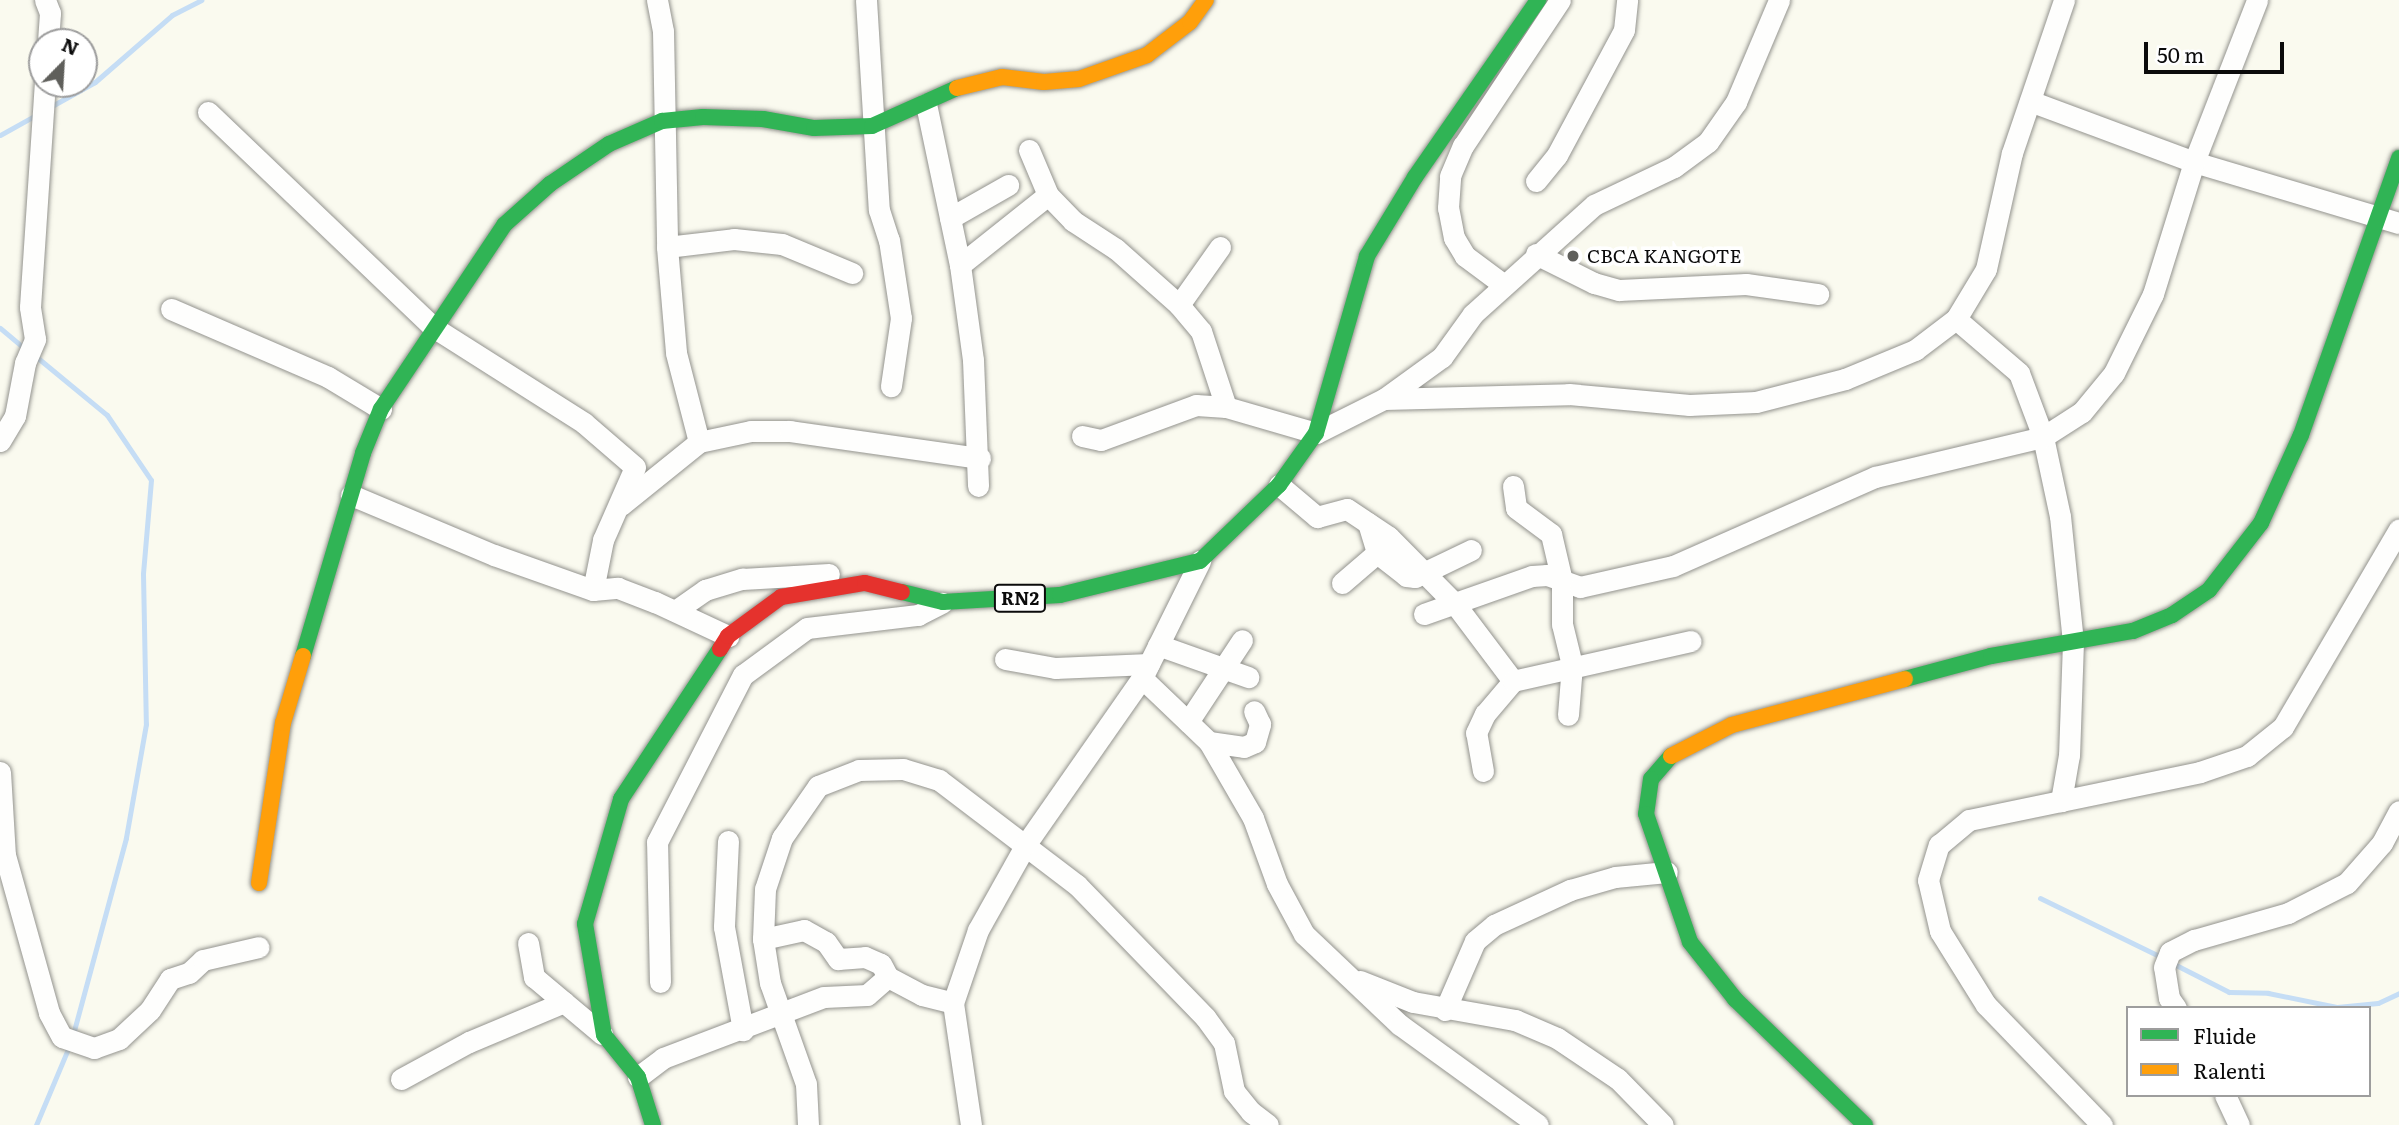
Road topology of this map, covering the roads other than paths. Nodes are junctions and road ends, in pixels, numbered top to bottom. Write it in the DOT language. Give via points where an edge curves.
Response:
graph roads {
  1 [pos="46,0"];
  2 [pos="657,0"];
  3 [pos="866,0"];
  4 [pos="1206,0"];
  5 [pos="1538,0"];
  6 [pos="1560,0"];
  7 [pos="1628,0"];
  8 [pos="1779,0"];
  9 [pos="2064,0"];
  10 [pos="2257,0"];
  11 [pos="49,28"];
  12 [pos="44,98"];
  13 [pos="2030,101"];
  14 [pos="926,104"];
  15 [pos="208,112"];
  16 [pos="663,121"];
  17 [pos="872,126"];
  18 [pos="1029,150"];
  19 [pos="2399,158"];
  20 [pos="2194,162"];
  21 [pos="1536,181"];
  22 [pos="1008,186"];
  23 [pos="1048,195"];
  24 [pos="2377,213"];
  25 [pos="950,218"];
  26 [pos="2399,223"];
  27 [pos="667,247"];
  28 [pos="1220,247"];
  29 [pos="1536,254"];
  30 [pos="960,265"];
  31 [pos="852,273"];
  32 [pos="1504,285"];
  33 [pos="1818,295"];
  34 [pos="1180,305"];
  35 [pos="171,309"];
  36 [pos="1956,319"];
  37 [pos="433,327"];
  38 [pos="891,386"];
  39 [pos="1384,399"];
  40 [pos="1226,407"];
  41 [pos="381,409"];
  42 [pos="1316,433"];
  43 [pos="1083,436"];
  44 [pos="2043,437"];
  45 [pos="0,441"];
  46 [pos="699,442"];
  47 [pos="980,458"];
  48 [pos="1279,485"];
  49 [pos="978,486"];
  50 [pos="1513,486"];
  51 [pos="351,495"];
  52 [pos="617,509"];
  53 [pos="1368,523"];
  54 [pos="2399,529"];
  55 [pos="1471,550"];
  56 [pos="1377,553"];
  57 [pos="1200,561"];
  58 [pos="1425,573"];
  59 [pos="1562,580"];
  60 [pos="865,583"];
  61 [pos="1342,583"];
  62 [pos="593,590"];
  63 [pos="943,602"];
  64 [pos="1455,604"];
  65 [pos="675,611"];
  66 [pos="1423,614"];
  67 [pos="728,636"];
  68 [pos="1242,639"];
  69 [pos="1691,640"];
  70 [pos="2073,642"];
  71 [pos="1005,659"];
  72 [pos="1150,662"];
  73 [pos="1572,665"];
  74 [pos="1222,670"];
  75 [pos="1248,677"];
  76 [pos="1514,681"];
  77 [pos="1254,711"];
  78 [pos="1568,715"];
  79 [pos="1188,722"];
  80 [pos="1209,743"];
  81 [pos="1483,771"];
  82 [pos="0,772"];
  83 [pos="2061,801"];
  84 [pos="2399,811"];
  85 [pos="728,841"];
  86 [pos="1026,844"];
  87 [pos="1667,872"];
  88 [pos="259,883"];
  89 [pos="763,939"];
  90 [pos="528,943"];
  91 [pos="259,947"];
  92 [pos="1347,976"];
  93 [pos="888,977"];
  94 [pos="660,982"];
  95 [pos="564,1002"];
  96 [pos="953,1003"];
  97 [pos="2175,1006"];
  98 [pos="1445,1010"];
  99 [pos="785,1015"];
  100 [pos="743,1030"];
  101 [pos="604,1035"];
  102 [pos="638,1077"];
  103 [pos="401,1079"];
  104 [pos="2226,1097"];
  105 [pos="653,1125"];
  106 [pos="808,1125"];
  107 [pos="971,1125"];
  108 [pos="1268,1125"];
  109 [pos="1538,1125"];
  110 [pos="1663,1125"];
  111 [pos="1865,1125"];
  112 [pos="2102,1125"];
  113 [pos="2239,1125"];
  1 -- 11 [label="street"];
  2 -- 16 [label="street" via="663,31"];
  3 -- 17 [label="street"];
  4 -- 14 [label="main road" via="1190,22 1147,55 1079,79 1044,82 1002,77 965,84"];
  5 -- 42 [label="main road" via="1415,177 1367,256"];
  6 -- 32 [label="street" via="1463,146 1450,176 1448,208 1454,238 1465,256"];
  7 -- 21 [label="street" via="1624,30 1557,155"];
  8 -- 29 [label="street" via="1736,102 1708,142 1674,167 1594,205"];
  9 -- 13 [label="street"];
  10 -- 20 [label="street"];
  12 -- 45 [label="street" via="30,307 35,339 24,363 15,416"];
  13 -- 20 [label="street"];
  13 -- 36 [label="street" via="2012,153 1986,270"];
  14 -- 17 [label="main road"];
  14 -- 25 [label="street"];
  15 -- 37 [label="street" via="376,278"];
  16 -- 17 [label="main road" via="703,117 763,119 814,128"];
  16 -- 27 [label="street"];
  16 -- 37 [label="main road" via="609,144 550,184 504,225"];
  17 -- 38 [label="street" via="879,210 889,240 901,318"];
  18 -- 23 [label="street"];
  19 -- 24 [label="main road"];
  20 -- 24 [label="street"];
  20 -- 44 [label="street" via="2153,294 2115,373 2081,412"];
  22 -- 25 [label="street"];
  23 -- 30 [label="street"];
  23 -- 34 [label="street" via="1088,234 1116,249"];
  24 -- 26 [label="street"];
  24 -- 70 [label="main road" via="2301,435 2261,523 2209,590 2172,615 2133,631"];
  25 -- 30 [label="street"];
  27 -- 31 [label="street" via="734,239 782,244"];
  27 -- 46 [label="street" via="676,353"];
  28 -- 34 [label="street"];
  29 -- 32 [label="street"];
  29 -- 33 [label="street" via="1619,290 1734,284"];
  30 -- 47 [label="street"];
  32 -- 39 [label="street" via="1473,314 1442,357"];
  34 -- 40 [label="street" via="1201,331"];
  35 -- 41 [label="street" via="328,377"];
  36 -- 39 [label="street" via="1915,350 1845,379 1756,402 1689,405 1569,394"];
  36 -- 44 [label="street" via="2019,373"];
  37 -- 41 [label="main road"];
  37 -- 52 [label="street" via="584,423 635,467"];
  39 -- 42 [label="street"];
  40 -- 42 [label="street"];
  40 -- 43 [label="street" via="1196,405 1101,440"];
  41 -- 51 [label="main road"];
  42 -- 48 [label="main road"];
  44 -- 59 [label="street" via="1875,477 1673,566 1613,583 1580,587"];
  44 -- 70 [label="street" via="2060,516"];
  46 -- 47 [label="street" via="751,431 790,430"];
  46 -- 52 [label="street"];
  47 -- 49 [label="street"];
  48 -- 53 [label="street" via="1317,517 1347,509"];
  48 -- 57 [label="main road"];
  50 -- 59 [label="street" via="1516,508 1551,534"];
  51 -- 62 [label="street"];
  51 -- 88 [label="main road" via="283,723"];
  52 -- 62 [label="street" via="603,540"];
  53 -- 56 [label="street"];
  53 -- 58 [label="street"];
  54 -- 83 [label="street" via="2283,727 2247,755 2200,772"];
  55 -- 58 [label="street"];
  56 -- 58 [label="street" via="1406,576"];
  56 -- 61 [label="street"];
  57 -- 63 [label="main road, RN2" via="1060,595"];
  57 -- 72 [label="street"];
  58 -- 64 [label="street"];
  59 -- 64 [label="street" via="1532,576"];
  59 -- 73 [label="street" via="1562,624"];
  60 -- 63 [label="main road, RN2"];
  60 -- 65 [label="street" via="824,573 742,579 705,590"];
  60 -- 67 [label="main road, RN2" via="781,597"];
  62 -- 65 [label="street" via="618,588"];
  63 -- 94 [label="street" via="918,615 807,628 743,675 657,842"];
  64 -- 66 [label="street"];
  64 -- 76 [label="street"];
  65 -- 67 [label="street"];
  67 -- 101 [label="main road, RN2" via="621,799 585,925"];
  68 -- 74 [label="street"];
  69 -- 73 [label="street"];
  70 -- 83 [label="street" via="2069,755"];
  70 -- 87 [label="main road" via="1991,656 1732,725 1674,753 1651,779 1646,814"];
  71 -- 72 [label="street" via="1055,668"];
  72 -- 74 [label="street"];
  72 -- 79 [label="street"];
  72 -- 86 [label="street"];
  73 -- 76 [label="street"];
  73 -- 78 [label="street"];
  74 -- 75 [label="street"];
  74 -- 79 [label="street"];
  76 -- 81 [label="street" via="1485,714 1476,733"];
  77 -- 80 [label="street" via="1260,724 1255,742 1244,747"];
  79 -- 80 [label="street"];
  80 -- 92 [label="street" via="1252,818 1277,884 1304,934"];
  82 -- 91 [label="street" via="5,855 49,1013 70,1041 94,1048 119,1039 150,1010 170,979 189,974 203,960"];
  83 -- 112 [label="street" via="1969,820 1939,845 1928,880 1940,931 1986,1004"];
  84 -- 97 [label="street" via="2382,843 2347,883 2288,912 2194,940 2167,960 2169,998"];
  85 -- 100 [label="street" via="724,927"];
  86 -- 89 [label="street" via="939,780 903,769 859,770 818,786 782,838 765,889"];
  86 -- 96 [label="street" via="978,930"];
  86 -- 108 [label="street" via="1077,885 1205,1017 1224,1043 1234,1091"];
  87 -- 98 [label="street" via="1615,877 1570,890 1494,925 1475,942"];
  87 -- 111 [label="main road" via="1698,951 1735,999"];
  89 -- 93 [label="street" via="804,930 826,942 838,959 865,957 881,964"];
  89 -- 99 [label="street" via="770,983"];
  90 -- 95 [label="street" via="534,977"];
  92 -- 98 [label="street"];
  92 -- 109 [label="street" via="1400,1025"];
  93 -- 96 [label="street" via="922,995"];
  93 -- 99 [label="street" via="867,995 824,997"];
  95 -- 101 [label="street"];
  95 -- 103 [label="street" via="469,1042"];
  96 -- 107 [label="street" via="953,1031"];
  98 -- 110 [label="street" via="1514,1020 1557,1038 1618,1079"];
  99 -- 100 [label="street"];
  99 -- 106 [label="street" via="806,1084"];
  100 -- 102 [label="street" via="663,1058"];
  101 -- 102 [label="main road, RN2"];
  102 -- 105 [label="main road, RN2"];
  104 -- 113 [label="street"];
}
